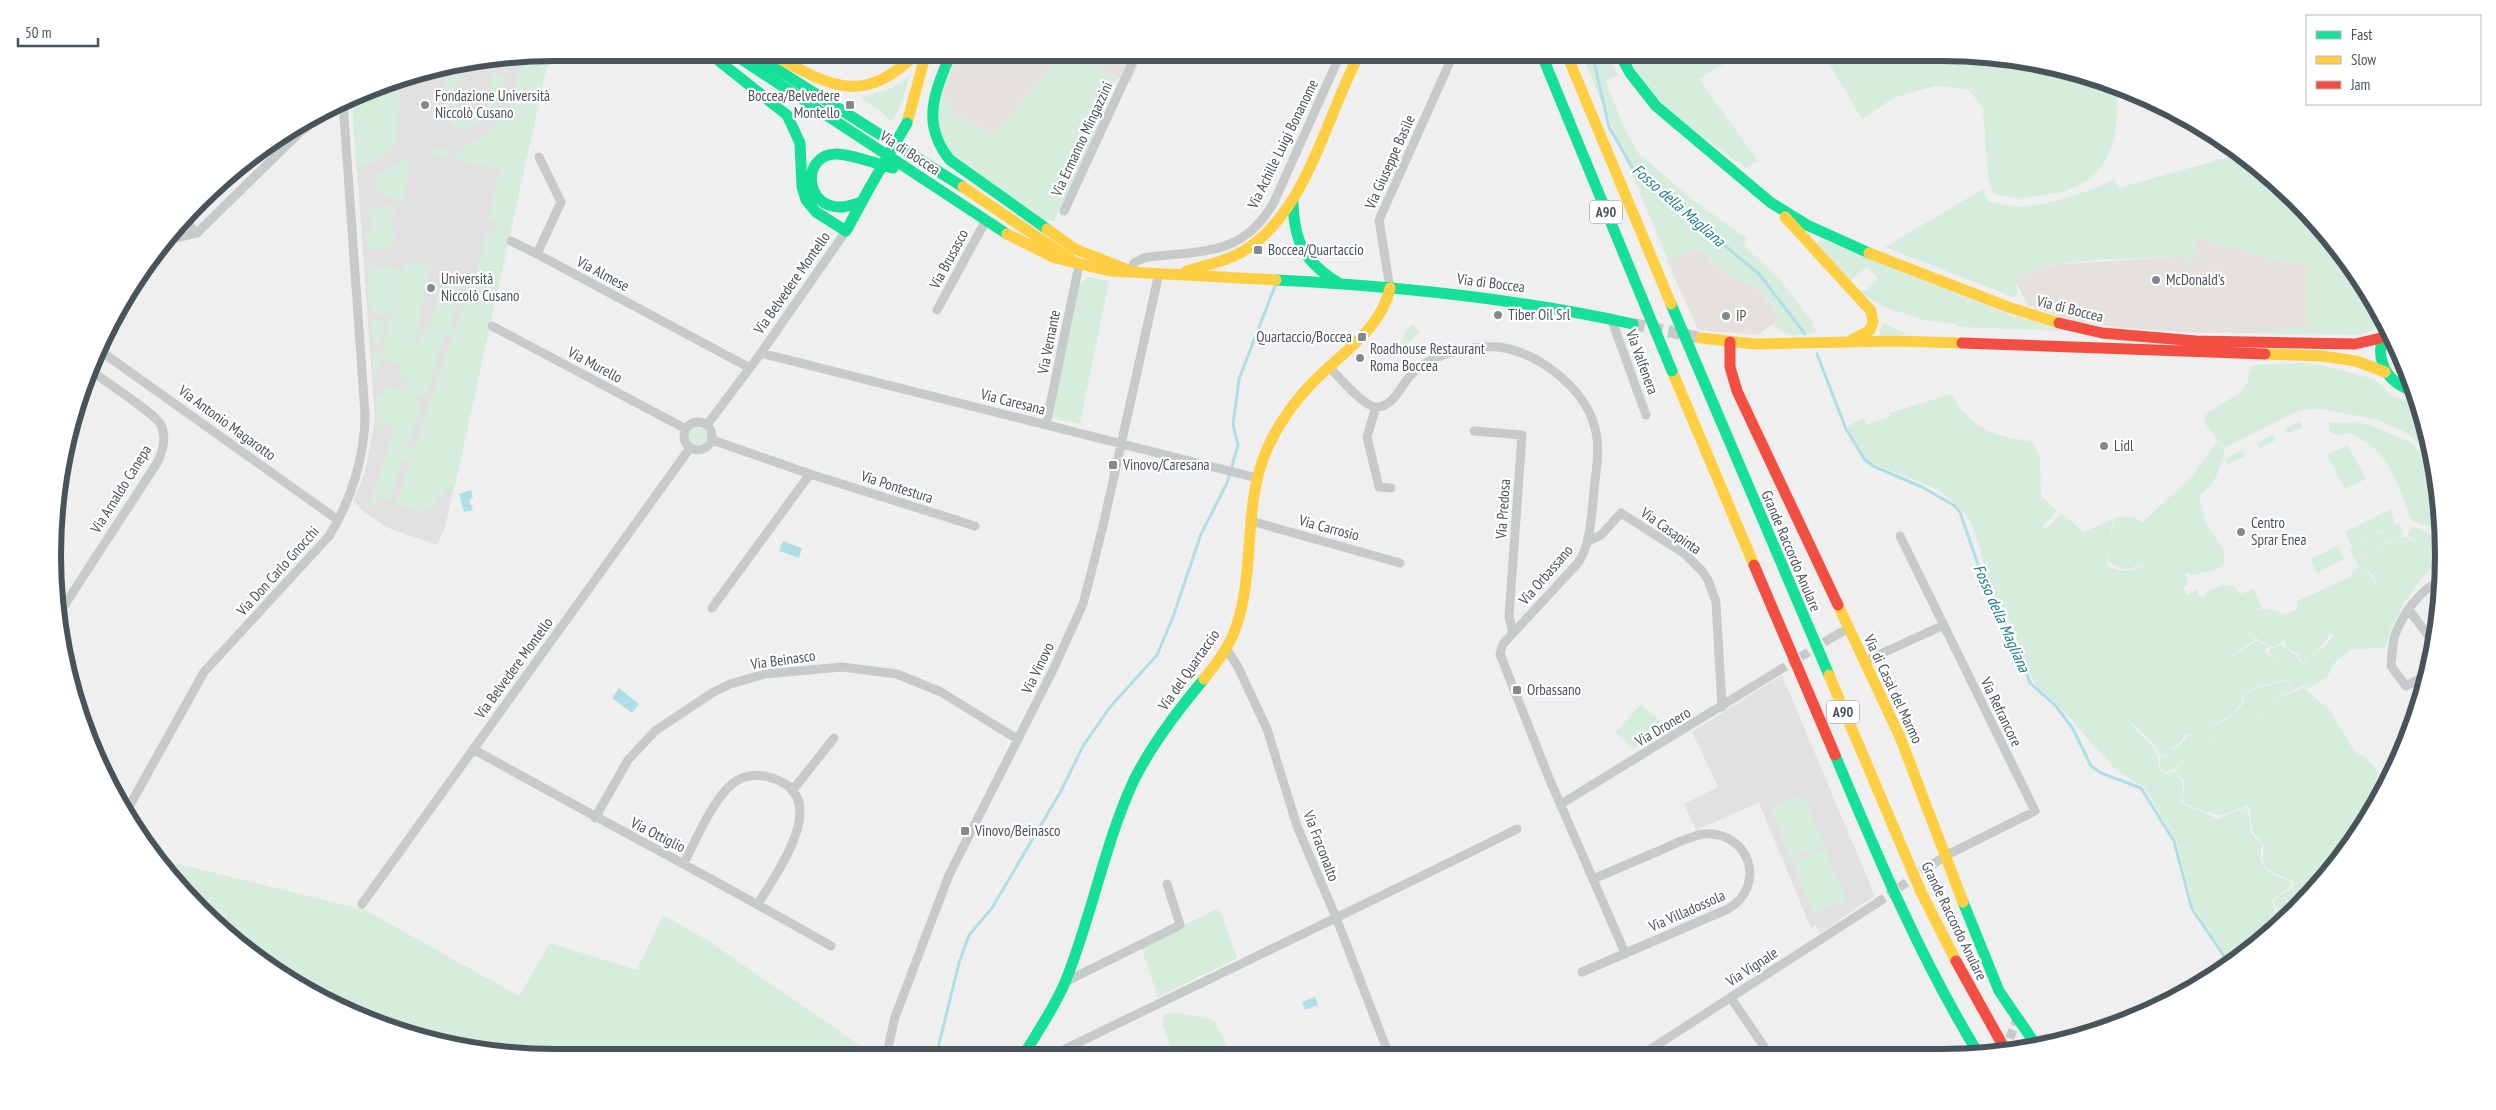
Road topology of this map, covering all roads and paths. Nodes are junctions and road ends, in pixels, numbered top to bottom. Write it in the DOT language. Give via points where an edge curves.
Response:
graph roads {
  1 [pos="720,61"];
  2 [pos="744,61"];
  3 [pos="764,61"];
  4 [pos="784,61"];
  5 [pos="907,61"];
  6 [pos="924,61"];
  7 [pos="926,61"];
  8 [pos="947,61"];
  9 [pos="1133,61"];
  10 [pos="1338,61"];
  11 [pos="1355,61"];
  12 [pos="1450,61"];
  13 [pos="1545,61"];
  14 [pos="1570,61"];
  15 [pos="1624,61"];
  16 [pos="923,65"];
  17 [pos="344,109"];
  18 [pos="306,128"];
  19 [pos="539,158"];
  20 [pos="916,174"];
  21 [pos="1293,201"];
  22 [pos="862,202"];
  23 [pos="1774,204"];
  24 [pos="1064,210"];
  25 [pos="985,222"];
  26 [pos="188,224"];
  27 [pos="846,231"];
  28 [pos="197,233"];
  29 [pos="177,237"];
  30 [pos="511,241"];
  31 [pos="538,254"];
  32 [pos="1079,265"];
  33 [pos="1132,272"];
  34 [pos="1159,273"];
  35 [pos="1179,274"];
  36 [pos="1343,285"];
  37 [pos="1390,288"];
  38 [pos="937,310"];
  39 [pos="1611,318"];
  40 [pos="1633,324"];
  41 [pos="492,326"];
  42 [pos="2383,335"];
  43 [pos="1701,338"];
  44 [pos="2381,338"];
  45 [pos="1846,341"];
  46 [pos="1730,342"];
  47 [pos="762,352"];
  48 [pos="104,354"];
  49 [pos="1328,366"];
  50 [pos="750,368"];
  51 [pos="2385,372"];
  52 [pos="96,374"];
  53 [pos="2406,388"];
  54 [pos="1376,407"];
  55 [pos="1646,415"];
  56 [pos="707,425"];
  57 [pos="1046,425"];
  58 [pos="686,429"];
  59 [pos="1474,432"];
  60 [pos="712,440"];
  61 [pos="1120,443"];
  62 [pos="690,448"];
  63 [pos="810,474"];
  64 [pos="1257,478"];
  65 [pos="1391,488"];
  66 [pos="338,520"];
  67 [pos="1251,521"];
  68 [pos="975,526"];
  69 [pos="1900,536"];
  70 [pos="1587,542"];
  71 [pos="1400,562"];
  72 [pos="2434,584"];
  73 [pos="64,606"];
  74 [pos="712,608"];
  75 [pos="2410,610"];
  76 [pos="1944,625"];
  77 [pos="1849,628"];
  78 [pos="1513,633"];
  79 [pos="2428,635"];
  80 [pos="1831,638"];
  81 [pos="1226,648"];
  82 [pos="1865,661"];
  83 [pos="1778,671"];
  84 [pos="2419,679"];
  85 [pos="1722,707"];
  86 [pos="834,738"];
  87 [pos="1017,739"];
  88 [pos="473,749"];
  89 [pos="792,791"];
  90 [pos="1561,804"];
  91 [pos="129,806"];
  92 [pos="595,818"];
  93 [pos="1517,829"];
  94 [pos="1946,855"];
  95 [pos="684,863"];
  96 [pos="1930,866"];
  97 [pos="1594,879"];
  98 [pos="1168,884"];
  99 [pos="1876,902"];
  100 [pos="362,904"];
  101 [pos="758,904"];
  102 [pos="1337,920"];
  103 [pos="831,946"];
  104 [pos="1625,953"];
  105 [pos="1582,972"];
  106 [pos="1065,982"];
  107 [pos="1731,998"];
  108 [pos="2032,1040"];
  109 [pos="2003,1045"];
  110 [pos="1975,1048"];
  111 [pos="888,1049"];
  112 [pos="1027,1049"];
  113 [pos="1066,1049"];
  114 [pos="1387,1049"];
  115 [pos="1650,1049"];
  116 [pos="1766,1049"];
  1 -- 27 [label="main road" via="787,115 800,143 802,187 806,200 816,212"];
  2 -- 20 [label="main road, Via di Boccea" via="791,95"];
  3 -- 32 [label="main road, Via di Boccea" via="808,92 995,207"];
  4 -- 5 [label="main road" via="817,80 849,86 867,85 888,77"];
  6 -- 16 [label="main road, Via Belvedere Montello"];
  7 -- 16 [label="main road"];
  8 -- 33 [label="main road" via="931,110 934,137 943,152 1075,249"];
  9 -- 24 [label="street, Via Ermanno Mingazzini"];
  10 -- 33 [label="street, Via Achille Luigi Bonanome" via="1274,202 1263,219 1229,246 1145,258 1134,263"];
  11 -- 21 [label="main road, Via di Boccea"];
  12 -- 37 [label="street, Via Giuseppe Basile" via="1379,220"];
  13 -- 110 [label="main road, A90, bridge" via="1672,371 1896,898 1945,1000"];
  14 -- 109 [label="main road, Grande Raccordo Anulare / A90, bridge" via="1921,892"];
  15 -- 23 [label="main road, Via di Boccea" via="1655,107"];
  16 -- 22 [label="main road, Via Belvedere Montello, bridge" via="907,123"];
  17 -- 66 [label="street, Via Don Carlo Gnocchi" via="365,421 357,469"];
  18 -- 28 [label="street, Via Don Carlo Gnocchi"];
  19 -- 31 [label="street" via="561,202"];
  20 -- 22 [label="main road" via="836,154 816,164 811,183 822,202 843,208"];
  20 -- 25 [label="main road, Via di Boccea"];
  21 -- 35 [label="main road, Via di Boccea" via="1262,238 1246,250"];
  21 -- 36 [label="main road, Via di Boccea" via="1293,226 1299,245 1317,268"];
  22 -- 27 [label="main road, Via Belvedere Montello"];
  23 -- 44 [label="main road, Via di Boccea" via="1810,227 1842,241 2010,308 2062,324 2155,338 2355,344"];
  23 -- 45 [label="main road, Via di Boccea" via="1871,310 1873,321 1870,330 1862,337"];
  25 -- 32 [label="main road, Via di Boccea" via="1037,252"];
  25 -- 38 [label="street, Via Brusasco"];
  26 -- 28 [label="street"];
  27 -- 47 [label="street, Via Belvedere Montello"];
  28 -- 29 [label="street"];
  30 -- 31 [label="street, Via Almese"];
  31 -- 50 [label="street, Via Almese"];
  32 -- 33 [label="main road, Via di Boccea"];
  32 -- 57 [label="street, Via Vernante"];
  33 -- 34 [label="main road, Via di Boccea"];
  34 -- 35 [label="main road, Via di Boccea"];
  34 -- 61 [label="street, Via Vinovo"];
  35 -- 36 [label="main road, Via di Boccea"];
  36 -- 37 [label="main road, Via di Boccea"];
  37 -- 39 [label="main road, Via di Boccea" via="1484,296"];
  37 -- 49 [label="main road, Via del Quartaccio" via="1389,299 1379,316"];
  39 -- 40 [label="main road, Via di Boccea"];
  39 -- 55 [label="street, Via Valfenera"];
  41 -- 58 [label="street, Via Murello"];
  42 -- 44 [label="main road"];
  43 -- 46 [label="main road, Via di Boccea"];
  44 -- 51 [label="main road" via="2379,349"];
  45 -- 46 [label="main road, Via di Boccea"];
  45 -- 51 [label="main road, Via di Boccea" via="2322,356 2356,361"];
  46 -- 77 [label="main road, Via di Casal del Marmo" via="1730,367 1737,391"];
  47 -- 50 [label="street, Via Belvedere Montello"];
  47 -- 57 [label="street, Via Caresana"];
  48 -- 66 [label="street, Via Antonio Magarotto"];
  49 -- 54 [label="street" via="1366,404"];
  49 -- 64 [label="main road, Via del Quartaccio" via="1280,424"];
  50 -- 56 [label="street, Via Belvedere Montello"];
  51 -- 53 [label="main road, Via di Boccea"];
  52 -- 73 [label="street, Via Arnaldo Canepa" via="157,420 163,433 163,448"];
  54 -- 65 [label="street" via="1368,439 1379,487"];
  54 -- 70 [label="street, Via Orbassano" via="1390,403 1410,374 1422,365 1458,351 1481,347 1509,349 1556,373 1581,398 1597,434"];
  56 -- 58 [label="street" via="698,422"];
  56 -- 60 [label="street" via="712,431"];
  57 -- 61 [label="street, Via Caresana"];
  58 -- 62 [label="street" via="684,437"];
  59 -- 78 [label="street, Via Predosa" via="1522,435 1509,616"];
  60 -- 62 [label="street" via="703,450"];
  60 -- 63 [label="street, Via Pontestura"];
  61 -- 64 [label="street, Via Caresana"];
  61 -- 87 [label="street, Via Vinovo" via="1083,604"];
  62 -- 88 [label="street, Via Belvedere Montello"];
  63 -- 68 [label="street, Via Pontestura"];
  63 -- 74 [label="street"];
  64 -- 67 [label="main road, Via del Quartaccio"];
  66 -- 91 [label="street, Via Don Carlo Gnocchi" via="326,540 204,672"];
  67 -- 71 [label="street, Via Carrosio"];
  67 -- 81 [label="main road, Via del Quartaccio" via="1242,602"];
  69 -- 76 [label="street, Via Refrancore"];
  70 -- 78 [label="street, Via Orbassano" via="1582,558"];
  70 -- 85 [label="street, Via Casapinta" via="1604,532 1621,513 1685,554 1702,571 1716,602"];
  72 -- 75 [label="street" via="2413,603"];
  75 -- 79 [label="street"];
  75 -- 84 [label="street" via="2395,635 2391,666 2406,686"];
  76 -- 82 [label="street"];
  76 -- 94 [label="street, Via Refrancore" via="2035,811"];
  77 -- 80 [label="street"];
  77 -- 82 [label="main road, Via di Casal del Marmo"];
  78 -- 90 [label="street, Via Orbassano" via="1502,646 1500,657"];
  81 -- 102 [label="street, Via Fraconalto" via="1267,729 1297,826"];
  81 -- 106 [label="main road, Via del Quartaccio" via="1168,725 1135,778 1106,854"];
  82 -- 94 [label="main road, Via di Casal del Marmo" via="1900,737"];
  83 -- 85 [label="street, Via Dronero"];
  85 -- 90 [label="street, Via Dronero"];
  86 -- 89 [label="street"];
  87 -- 92 [label="street, Via Beinasco" via="942,692 897,674 842,667 765,674 712,693 656,731 628,760"];
  87 -- 111 [label="street, Via Vinovo" via="939,899 895,1017"];
  88 -- 92 [label="street, Via Ottiglio"];
  88 -- 100 [label="street, Via Belvedere Montello"];
  89 -- 95 [label="street" via="780,781 766,776 750,776 734,782 722,796"];
  89 -- 101 [label="street" via="799,808 797,834"];
  90 -- 97 [label="street, Via Orbassano"];
  92 -- 95 [label="street, Via Ottiglio"];
  93 -- 102 [label="street"];
  94 -- 96 [label="street"];
  94 -- 108 [label="main road, Via di Casal del Marmo" via="1999,991"];
  95 -- 101 [label="street, Via Ottiglio"];
  97 -- 104 [label="street, Via Orbassano"];
  97 -- 104 [label="street, Via Villadossola" via="1700,835 1728,838 1739,846 1746,859 1750,881 1738,902"];
  98 -- 106 [label="street" via="1180,925"];
  99 -- 107 [label="street, Via Vignale"];
  101 -- 103 [label="street, Via Ottiglio"];
  102 -- 113 [label="street" via="1238,964"];
  102 -- 114 [label="street, Via Fraconalto"];
  104 -- 105 [label="street, Via Villadossola"];
  106 -- 112 [label="main road, Via del Quartaccio"];
  107 -- 115 [label="street, Via Vignale"];
  107 -- 116 [label="street"];
}
